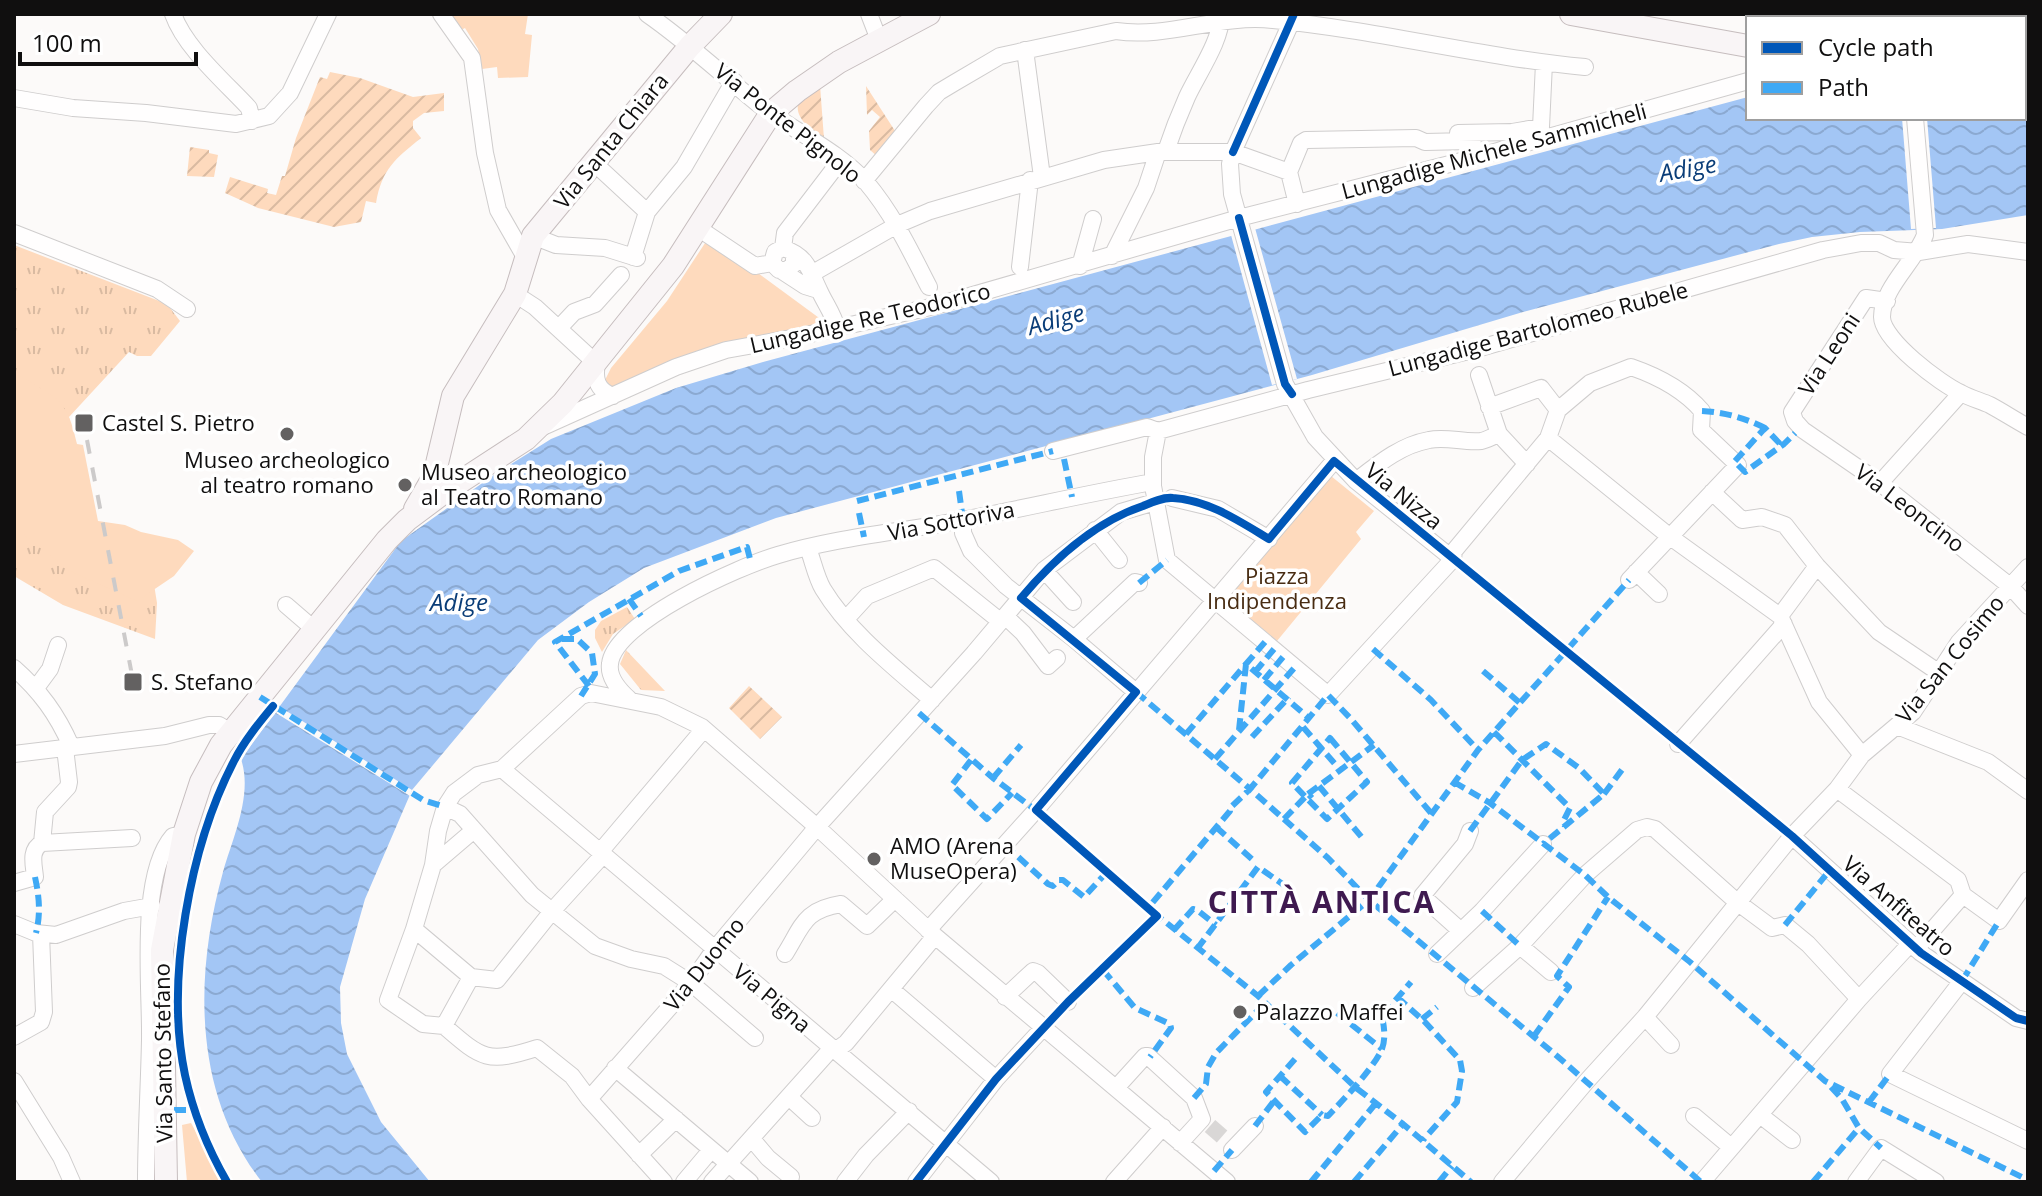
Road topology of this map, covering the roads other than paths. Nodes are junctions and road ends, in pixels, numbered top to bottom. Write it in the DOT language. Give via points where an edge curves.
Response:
graph roads {
  1 [pos="173,14"];
  2 [pos="328,14"];
  3 [pos="441,14"];
  4 [pos="647,14"];
  5 [pos="721,14"];
  6 [pos="869,14"];
  7 [pos="929,14"];
  8 [pos="1571,14"];
  9 [pos="1221,18"];
  10 [pos="1293,18"];
  11 [pos="1367,22"];
  12 [pos="889,35"];
  13 [pos="690,46"];
  14 [pos="1746,46"];
  15 [pos="1025,50"];
  16 [pos="1544,63"];
  17 [pos="1585,67"];
  18 [pos="734,81"];
  19 [pos="1746,82"];
  20 [pos="14,98"];
  21 [pos="771,113"];
  22 [pos="1915,120"];
  23 [pos="252,121"];
  24 [pos="1416,138"];
  25 [pos="1162,152"];
  26 [pos="1233,152"];
  27 [pos="1473,158"];
  28 [pos="840,161"];
  29 [pos="593,162"];
  30 [pos="1289,172"];
  31 [pos="1036,178"];
  32 [pos="864,181"];
  33 [pos="1232,194"];
  34 [pos="1297,204"];
  35 [pos="647,212"];
  36 [pos="1093,219"];
  37 [pos="897,225"];
  38 [pos="1211,227"];
  39 [pos="698,228"];
  40 [pos="1243,230"];
  41 [pos="14,233"];
  42 [pos="533,236"];
  43 [pos="1922,243"];
  44 [pos="788,252"];
  45 [pos="2028,252"];
  46 [pos="1112,256"];
  47 [pos="526,259"];
  48 [pos="1080,266"];
  49 [pos="777,267"];
  50 [pos="1020,267"];
  51 [pos="813,273"];
  52 [pos="621,275"];
  53 [pos="929,287"];
  54 [pos="818,290"];
  55 [pos="515,294"];
  56 [pos="1887,301"];
  57 [pos="187,309"];
  58 [pos="559,328"];
  59 [pos="837,329"];
  60 [pos="597,364"];
  61 [pos="1479,375"];
  62 [pos="1289,389"];
  63 [pos="1961,393"];
  64 [pos="613,396"];
  65 [pos="1489,407"];
  66 [pos="1558,410"];
  67 [pos="1792,412"];
  68 [pos="2028,427"];
  69 [pos="537,430"];
  70 [pos="1158,431"];
  71 [pos="1499,434"];
  72 [pos="1548,438"];
  73 [pos="1053,451"];
  74 [pos="1334,461"];
  75 [pos="1527,464"];
  76 [pos="1356,481"];
  77 [pos="1153,482"];
  78 [pos="1880,483"];
  79 [pos="438,485"];
  80 [pos="1715,489"];
  81 [pos="1172,498"];
  82 [pos="1155,502"];
  83 [pos="963,520"];
  84 [pos="1095,530"];
  85 [pos="1669,536"];
  86 [pos="1269,539"];
  87 [pos="808,548"];
  88 [pos="1453,559"];
  89 [pos="1119,560"];
  90 [pos="1817,566"];
  91 [pos="2028,567"];
  92 [pos="1044,570"];
  93 [pos="1139,583"];
  94 [pos="2010,586"];
  95 [pos="1659,594"];
  96 [pos="1021,598"];
  97 [pos="1214,600"];
  98 [pos="1073,602"];
  99 [pos="286,605"];
  100 [pos="2028,606"];
  101 [pos="1002,618"];
  102 [pos="846,619"];
  103 [pos="1782,620"];
  104 [pos="315,630"];
  105 [pos="1074,639"];
  106 [pos="58,645"];
  107 [pos="1057,658"];
  108 [pos="14,668"];
  109 [pos="1938,672"];
  110 [pos="36,688"];
  111 [pos="1136,692"];
  112 [pos="629,699"];
  113 [pos="932,700"];
  114 [pos="1897,726"];
  115 [pos="704,729"];
  116 [pos="231,732"];
  117 [pos="1678,744"];
  118 [pos="68,747"];
  119 [pos="14,754"];
  120 [pos="1862,755"];
  121 [pos="502,769"];
  122 [pos="1837,789"];
  123 [pos="2028,791"];
  124 [pos="445,807"];
  125 [pos="817,827"];
  126 [pos="474,830"];
  127 [pos="1470,831"];
  128 [pos="184,834"];
  129 [pos="1792,836"];
  130 [pos="132,838"];
  131 [pos="42,843"];
  132 [pos="1543,844"];
  133 [pos="602,853"];
  134 [pos="433,865"];
  135 [pos="2028,880"];
  136 [pos="14,883"];
  137 [pos="1963,895"];
  138 [pos="895,899"];
  139 [pos="1737,902"];
  140 [pos="152,906"];
  141 [pos="553,910"];
  142 [pos="14,924"];
  143 [pos="414,929"];
  144 [pos="1461,931"];
  145 [pos="931,933"];
  146 [pos="41,934"];
  147 [pos="1520,946"];
  148 [pos="1913,946"];
  149 [pos="714,950"];
  150 [pos="785,954"];
  151 [pos="1437,954"];
  152 [pos="1551,972"];
  153 [pos="471,977"];
  154 [pos="1962,981"];
  155 [pos="691,983"];
  156 [pos="1473,988"];
  157 [pos="891,989"];
  158 [pos="1005,997"];
  159 [pos="1859,999"];
  160 [pos="1068,1002"];
  161 [pos="1645,1017"];
  162 [pos="2028,1021"];
  163 [pos="444,1026"];
  164 [pos="1043,1028"];
  165 [pos="14,1037"];
  166 [pos="755,1038"];
  167 [pos="1671,1045"];
  168 [pos="832,1048"];
  169 [pos="615,1068"];
  170 [pos="996,1079"];
  171 [pos="14,1081"];
  172 [pos="1116,1088"];
  173 [pos="789,1097"];
  174 [pos="589,1099"];
  175 [pos="909,1111"];
  176 [pos="1760,1115"];
  177 [pos="1694,1116"];
  178 [pos="812,1118"];
  179 [pos="676,1119"];
  180 [pos="1255,1126"];
  181 [pos="1163,1127"];
  182 [pos="752,1139"];
  183 [pos="1792,1140"];
  184 [pos="2028,1141"];
  185 [pos="946,1142"];
  186 [pos="1180,1143"];
  187 [pos="1230,1146"];
  188 [pos="1731,1147"];
  189 [pos="711,1150"];
  190 [pos="639,1155"];
  191 [pos="728,1163"];
  192 [pos="791,1177"];
  193 [pos="1219,1179"];
  194 [pos="1706,1180"];
  195 [pos="663,1181"];
  196 [pos="72,1182"];
  197 [pos="146,1182"];
  198 [pos="166,1182"];
  199 [pos="684,1182"];
  200 [pos="712,1182"];
  201 [pos="750,1182"];
  202 [pos="845,1182"];
  203 [pos="916,1182"];
  204 [pos="991,1182"];
  205 [pos="1114,1182"];
  206 [pos="1502,1182"];
  207 [pos="1856,1182"];
  208 [pos="1936,1182"];
  1 -- 23 [label="street" via="190,44 249,108"];
  2 -- 23 [label="street" via="290,93 269,116"];
  3 -- 47 [label="street" via="472,58 498,210"];
  4 -- 13 [label="street, Via Ponte Pignolo"];
  5 -- 13 [label="main road, Via Santa Chiara"];
  6 -- 12 [label="street"];
  7 -- 12 [label="main road"];
  8 -- 14 [label="main road"];
  9 -- 10 [label="street"];
  9 -- 15 [label="street" via="1167,31 1116,31"];
  9 -- 25 [label="street"];
  10 -- 11 [label="street"];
  10 -- 26 [label="street"];
  11 -- 16 [label="street"];
  12 -- 21 [label="main road" via="839,62"];
  13 -- 18 [label="street, Via Ponte Pignolo"];
  13 -- 29 [label="main road, Via Santa Chiara"];
  15 -- 31 [label="street"];
  15 -- 32 [label="street" via="1000,56 939,92"];
  16 -- 17 [label="street"];
  16 -- 24 [label="street" via="1541,127"];
  18 -- 21 [label="street, Via Ponte Pignolo"];
  18 -- 35 [label="street" via="684,167"];
  19 -- 27 [label="street, Lungadige Michele Sammicheli"];
  20 -- 23 [label="street" via="236,124"];
  21 -- 28 [label="street, Via Ponte Pignolo"];
  21 -- 39 [label="main road"];
  22 -- 43 [label="street"];
  24 -- 27 [label="street" via="1469,141"];
  24 -- 30 [label="street" via="1306,140"];
  25 -- 26 [label="street"];
  25 -- 31 [label="street"];
  25 -- 46 [label="street"];
  26 -- 30 [label="street"];
  26 -- 33 [label="street"];
  27 -- 34 [label="street, Lungadige Michele Sammicheli"];
  28 -- 32 [label="street, Via Ponte Pignolo"];
  28 -- 44 [label="street" via="785,233"];
  29 -- 35 [label="street"];
  29 -- 42 [label="main road, Via Santa Chiara"];
  30 -- 34 [label="street"];
  31 -- 37 [label="street"];
  31 -- 50 [label="street"];
  32 -- 37 [label="street, Via Ponte Pignolo"];
  33 -- 38 [label="street" via="1229,210"];
  33 -- 40 [label="street, Via Nizza"];
  34 -- 40 [label="street, Lungadige Michele Sammicheli"];
  35 -- 42 [label="street" via="635,258"];
  36 -- 48 [label="street"];
  37 -- 51 [label="street"];
  37 -- 53 [label="street, Via Ponte Pignolo"];
  38 -- 40 [label="street, Lungadige Re Teodorico"];
  38 -- 40 [label="street"];
  38 -- 46 [label="street, Lungadige Re Teodorico"];
  39 -- 49 [label="street" via="755,266"];
  39 -- 60 [label="main road"];
  40 -- 62 [label="street, Via Nizza"];
  41 -- 57 [label="street" via="157,289"];
  42 -- 47 [label="main road"];
  43 -- 45 [label="street"];
  43 -- 56 [label="street, Via Leoni"];
  43 -- 62 [label="street, Lungadige Bartolomeo Rubele" via="1894,250 1879,243 1823,250 1473,350"];
  44 -- 49 [label="street" via="773,255"];
  44 -- 51 [label="street"];
  46 -- 48 [label="street, Lungadige Re Teodorico"];
  47 -- 55 [label="main road"];
  48 -- 59 [label="street, Lungadige Re Teodorico"];
  49 -- 54 [label="street"];
  51 -- 54 [label="street"];
  52 -- 58 [label="street" via="595,304 574,312"];
  54 -- 59 [label="street"];
  55 -- 58 [label="street"];
  55 -- 79 [label="main road" via="453,396"];
  56 -- 63 [label="street" via="1882,318 1890,337"];
  56 -- 67 [label="street, Via Leoni" via="1866,298"];
  58 -- 60 [label="street"];
  59 -- 64 [label="street, Lungadige Re Teodorico" via="714,353"];
  60 -- 64 [label="street" via="597,383"];
  60 -- 69 [label="main road"];
  61 -- 65 [label="street"];
  62 -- 70 [label="street, Lungadige Bartolomeo Rubele"];
  62 -- 74 [label="street, Via Nizza"];
  63 -- 68 [label="street"];
  63 -- 78 [label="street"];
  64 -- 69 [label="street, Lungadige Re Teodorico"];
  65 -- 66 [label="street" via="1541,388"];
  65 -- 71 [label="street"];
  66 -- 72 [label="street"];
  66 -- 80 [label="street" via="1590,383 1631,367 1647,373 1690,397 1702,411 1694,429 1738,465"];
  67 -- 78 [label="street, Via Leoncino" via="1803,430"];
  69 -- 79 [label="main road"];
  70 -- 73 [label="street, Lungadige Bartolomeo Rubele" via="1147,427"];
  70 -- 77 [label="street"];
  71 -- 75 [label="street"];
  71 -- 76 [label="street" via="1481,441 1439,439 1409,446"];
  72 -- 75 [label="street"];
  72 -- 85 [label="street"];
  74 -- 76 [label="street, Via Nizza"];
  74 -- 86 [label="street"];
  75 -- 88 [label="street" via="1454,551"];
  76 -- 88 [label="street, Via Nizza"];
  77 -- 82 [label="street"];
  77 -- 83 [label="street, Via Sottoriva"];
  78 -- 94 [label="street, Via Leoncino"];
  79 -- 104 [label="main road, Via Santo Stefano"];
  80 -- 85 [label="street"];
  80 -- 90 [label="street" via="1742,520 1762,517 1785,525"];
  81 -- 86 [label="street" via="1218,509"];
  82 -- 84 [label="street, Via Duomo" via="1121,512"];
  82 -- 97 [label="street" via="1167,560"];
  83 -- 87 [label="street, Via Sottoriva"];
  83 -- 96 [label="street" via="971,551"];
  84 -- 89 [label="street"];
  84 -- 92 [label="street, Via Duomo"];
  85 -- 95 [label="street" via="1632,576"];
  85 -- 103 [label="street"];
  86 -- 97 [label="street"];
  87 -- 102 [label="street" via="821,585"];
  87 -- 112 [label="street, Via Sottoriva" via="751,563 635,628 618,644 609,668"];
  88 -- 97 [label="street" via="1328,695"];
  90 -- 103 [label="street"];
  90 -- 109 [label="street" via="1879,632"];
  91 -- 94 [label="street, Via San Cosimo"];
  92 -- 96 [label="street, Via Duomo"];
  92 -- 98 [label="street"];
  93 -- 105 [label="street"];
  94 -- 100 [label="street, Via Leoncino"];
  94 -- 109 [label="street, Via San Cosimo"];
  96 -- 101 [label="street, Via Duomo"];
  96 -- 105 [label="street"];
  97 -- 111 [label="street"];
  99 -- 104 [label="street"];
  101 -- 102 [label="street" via="934,568 867,596"];
  101 -- 107 [label="street" via="1023,633 1048,666"];
  101 -- 113 [label="street, Via Duomo"];
  102 -- 113 [label="street"];
  103 -- 117 [label="street"];
  103 -- 120 [label="street" via="1819,702"];
  104 -- 116 [label="main road, Via Santo Stefano"];
  105 -- 111 [label="street"];
  106 -- 110 [label="street"];
  108 -- 110 [label="street"];
  109 -- 114 [label="street, Via San Cosimo" via="1927,694"];
  110 -- 118 [label="street" via="62,724"];
  111 -- 145 [label="street"];
  112 -- 115 [label="street" via="661,707"];
  112 -- 121 [label="street" via="581,696"];
  113 -- 125 [label="street, Via Duomo"];
  114 -- 120 [label="street, Via San Cosimo"];
  114 -- 123 [label="street" via="1988,762"];
  115 -- 125 [label="street"];
  115 -- 133 [label="street"];
  116 -- 118 [label="street" via="209,725 165,736"];
  116 -- 128 [label="main road, Via Santo Stefano" via="201,782"];
  118 -- 119 [label="street"];
  118 -- 131 [label="street" via="68,787 45,812"];
  120 -- 122 [label="street, Via San Cosimo"];
  121 -- 124 [label="street" via="478,775"];
  121 -- 133 [label="street, Via Pigna"];
  122 -- 129 [label="street, Via San Cosimo"];
  122 -- 137 [label="street" via="1958,880"];
  124 -- 126 [label="street"];
  124 -- 134 [label="street"];
  125 -- 138 [label="street"];
  125 -- 149 [label="street, Via Duomo"];
  126 -- 134 [label="street"];
  126 -- 141 [label="street" via="532,895"];
  127 -- 144 [label="street" via="1422,896"];
  128 -- 140 [label="street" via="173,836 158,862"];
  128 -- 198 [label="main road, Via Santo Stefano" via="162,950"];
  129 -- 139 [label="street, Via San Cosimo"];
  129 -- 148 [label="street, Via Anfiteatro"];
  130 -- 131 [label="street"];
  131 -- 136 [label="street" via="33,851 35,877"];
  132 -- 144 [label="street"];
  133 -- 141 [label="street"];
  133 -- 149 [label="street, Via Pigna"];
  134 -- 143 [label="street"];
  135 -- 137 [label="street" via="1999,921"];
  137 -- 148 [label="street"];
  138 -- 145 [label="street"];
  138 -- 150 [label="street" via="867,926 841,904 819,908"];
  139 -- 147 [label="street" via="1647,827 1585,875"];
  139 -- 159 [label="street" via="1772,928 1784,924"];
  139 -- 161 [label="street, Via San Cosimo"];
  140 -- 146 [label="street" via="56,935"];
  140 -- 197 [label="street"];
  141 -- 153 [label="street" via="497,980"];
  141 -- 155 [label="street" via="595,946 664,966"];
  142 -- 146 [label="street"];
  143 -- 153 [label="street"];
  143 -- 163 [label="street" via="388,1000 423,1024"];
  144 -- 151 [label="street"];
  145 -- 157 [label="street"];
  145 -- 158 [label="street"];
  146 -- 165 [label="street" via="44,1012 41,1022"];
  147 -- 152 [label="street"];
  147 -- 156 [label="street"];
  148 -- 154 [label="street, Via Anfiteatro"];
  148 -- 159 [label="street"];
  149 -- 155 [label="street, Via Duomo"];
  149 -- 168 [label="street, Via Pigna"];
  153 -- 163 [label="street"];
  154 -- 162 [label="street, Via Anfiteatro"];
  154 -- 184 [label="street" via="1890,1074"];
  155 -- 166 [label="street"];
  155 -- 169 [label="street, Via Duomo"];
  157 -- 168 [label="street" via="846,1043"];
  157 -- 170 [label="street"];
  158 -- 160 [label="street" via="1033,971"];
  158 -- 164 [label="street"];
  159 -- 176 [label="street"];
  161 -- 167 [label="street"];
  161 -- 206 [label="street, Via San Cosimo"];
  163 -- 174 [label="street" via="477,1054 505,1058 537,1048 572,1076"];
  164 -- 170 [label="street"];
  164 -- 172 [label="street"];
  168 -- 173 [label="street"];
  168 -- 175 [label="street, Via Pigna"];
  169 -- 174 [label="street, Via Duomo"];
  169 -- 179 [label="street"];
  170 -- 185 [label="street"];
  171 -- 196 [label="street"];
  172 -- 181 [label="street"];
  172 -- 186 [label="street" via="1148,1056 1194,1098 1206,1122"];
  173 -- 178 [label="street"];
  173 -- 182 [label="street"];
  174 -- 190 [label="street"];
  175 -- 185 [label="street, Via Pigna"];
  175 -- 202 [label="street"];
  176 -- 183 [label="street"];
  176 -- 188 [label="street"];
  177 -- 188 [label="street"];
  179 -- 189 [label="street"];
  179 -- 190 [label="street"];
  180 -- 187 [label="street"];
  181 -- 186 [label="street"];
  181 -- 205 [label="street"];
  182 -- 191 [label="street"];
  182 -- 192 [label="street"];
  185 -- 203 [label="street"];
  185 -- 204 [label="street, Via Pigna"];
  186 -- 193 [label="street"];
  188 -- 194 [label="street"];
  189 -- 191 [label="street"];
  189 -- 199 [label="street"];
  190 -- 195 [label="street"];
  191 -- 200 [label="street"];
  191 -- 201 [label="street"];
  207 -- 208 [label="street" via="1881,1148"];
}
